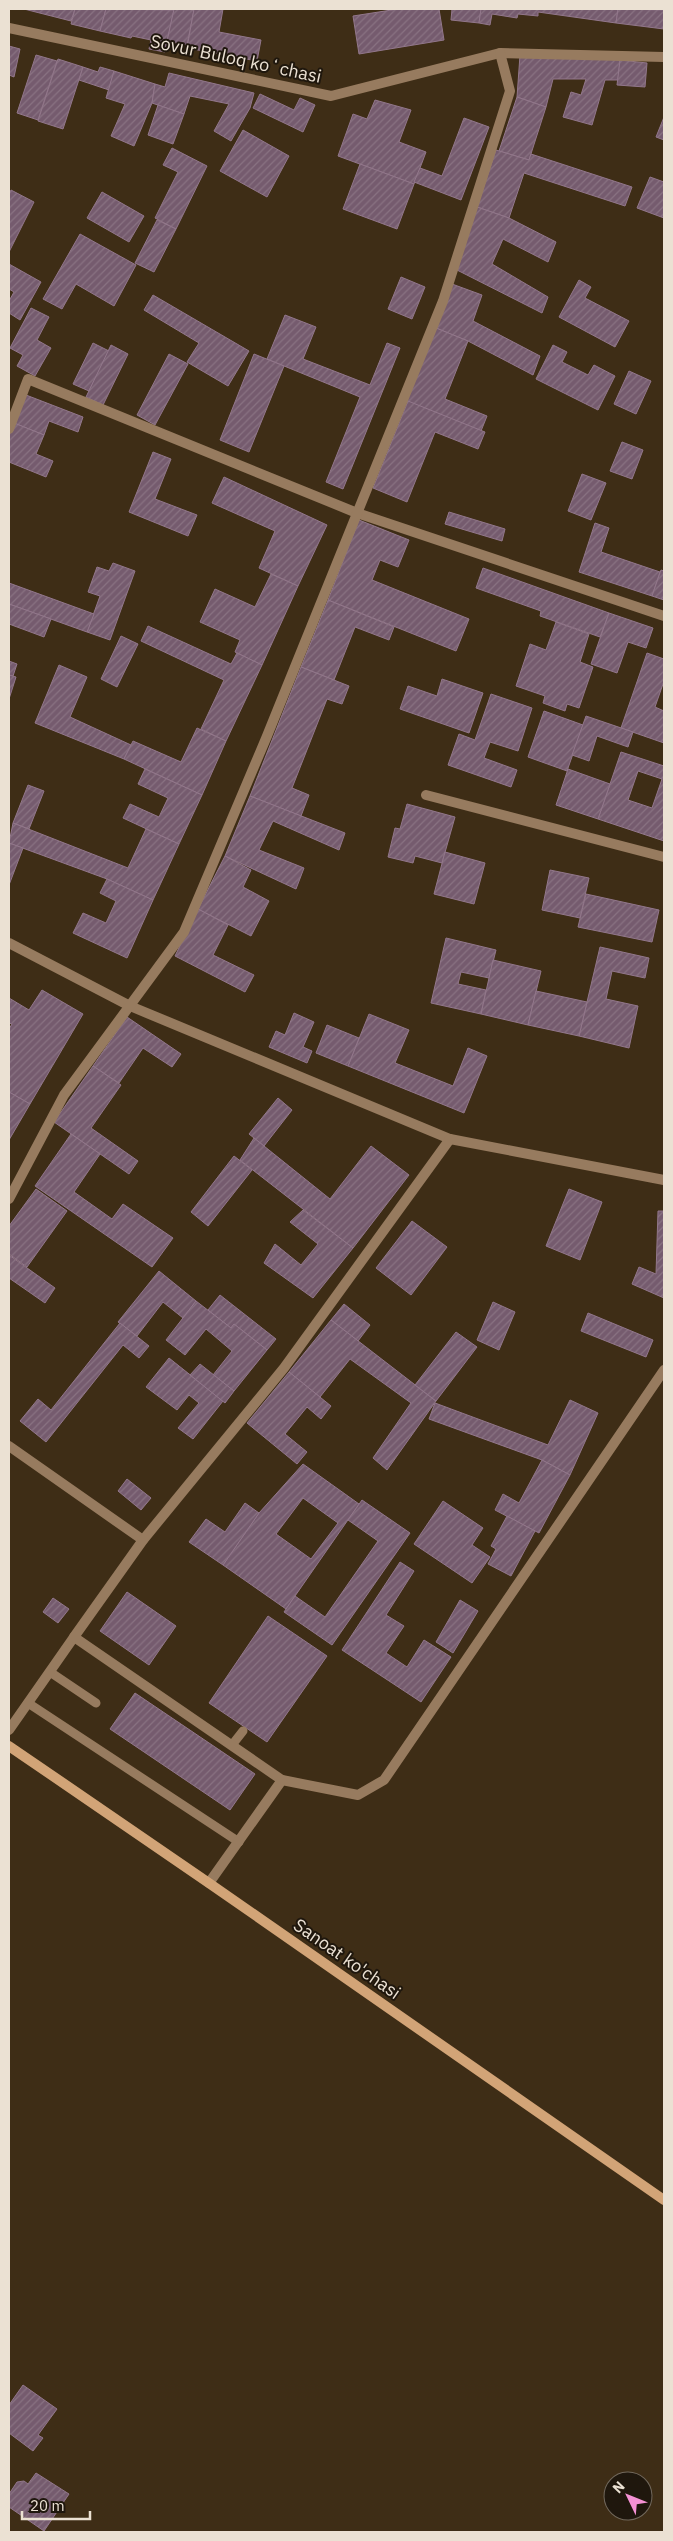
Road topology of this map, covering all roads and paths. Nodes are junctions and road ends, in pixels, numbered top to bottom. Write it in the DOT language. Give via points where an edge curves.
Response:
graph roads {
  1 [pos="9,28"];
  2 [pos="500,53"];
  3 [pos="664,57"];
  4 [pos="9,429"];
  5 [pos="357,513"];
  6 [pos="664,616"];
  7 [pos="426,795"];
  8 [pos="664,857"];
  9 [pos="9,943"];
  10 [pos="130,1006"];
  11 [pos="450,1139"];
  12 [pos="664,1180"];
  13 [pos="9,1199"];
  14 [pos="664,1370"];
  15 [pos="9,1446"];
  16 [pos="143,1540"];
  17 [pos="74,1637"];
  18 [pos="50,1672"];
  19 [pos="28,1703"];
  20 [pos="96,1703"];
  21 [pos="9,1730"];
  22 [pos="243,1730"];
  23 [pos="232,1745"];
  24 [pos="9,1746"];
  25 [pos="282,1780"];
  26 [pos="238,1842"];
  27 [pos="209,1883"];
  28 [pos="664,2200"];
  1 -- 2 [label="street, Sovur Buloq koʻchasi" via="331,96"];
  2 -- 3 [label="street, Sovur Buloq koʻchasi"];
  2 -- 5 [label="street" via="510,91 443,301"];
  4 -- 5 [label="street" via="28,379"];
  5 -- 6 [label="street"];
  5 -- 10 [label="street" via="268,736 184,932"];
  7 -- 8 [label="street"];
  9 -- 10 [label="street"];
  10 -- 11 [label="street"];
  10 -- 13 [label="street" via="64,1096"];
  11 -- 12 [label="street"];
  11 -- 16 [label="street" via="284,1368"];
  14 -- 25 [label="street" via="384,1780 358,1796"];
  15 -- 16 [label="street"];
  16 -- 17 [label="street"];
  17 -- 18 [label="street"];
  17 -- 23 [label="street"];
  18 -- 19 [label="street"];
  18 -- 20 [label="lane"];
  19 -- 21 [label="street"];
  19 -- 26 [label="lane"];
  22 -- 23 [label="lane"];
  23 -- 25 [label="street"];
  24 -- 27 [label="main road, Sanoat ko'chasi"];
  25 -- 26 [label="street"];
  26 -- 27 [label="street"];
  27 -- 28 [label="main road, Sanoat ko'chasi"];
}
